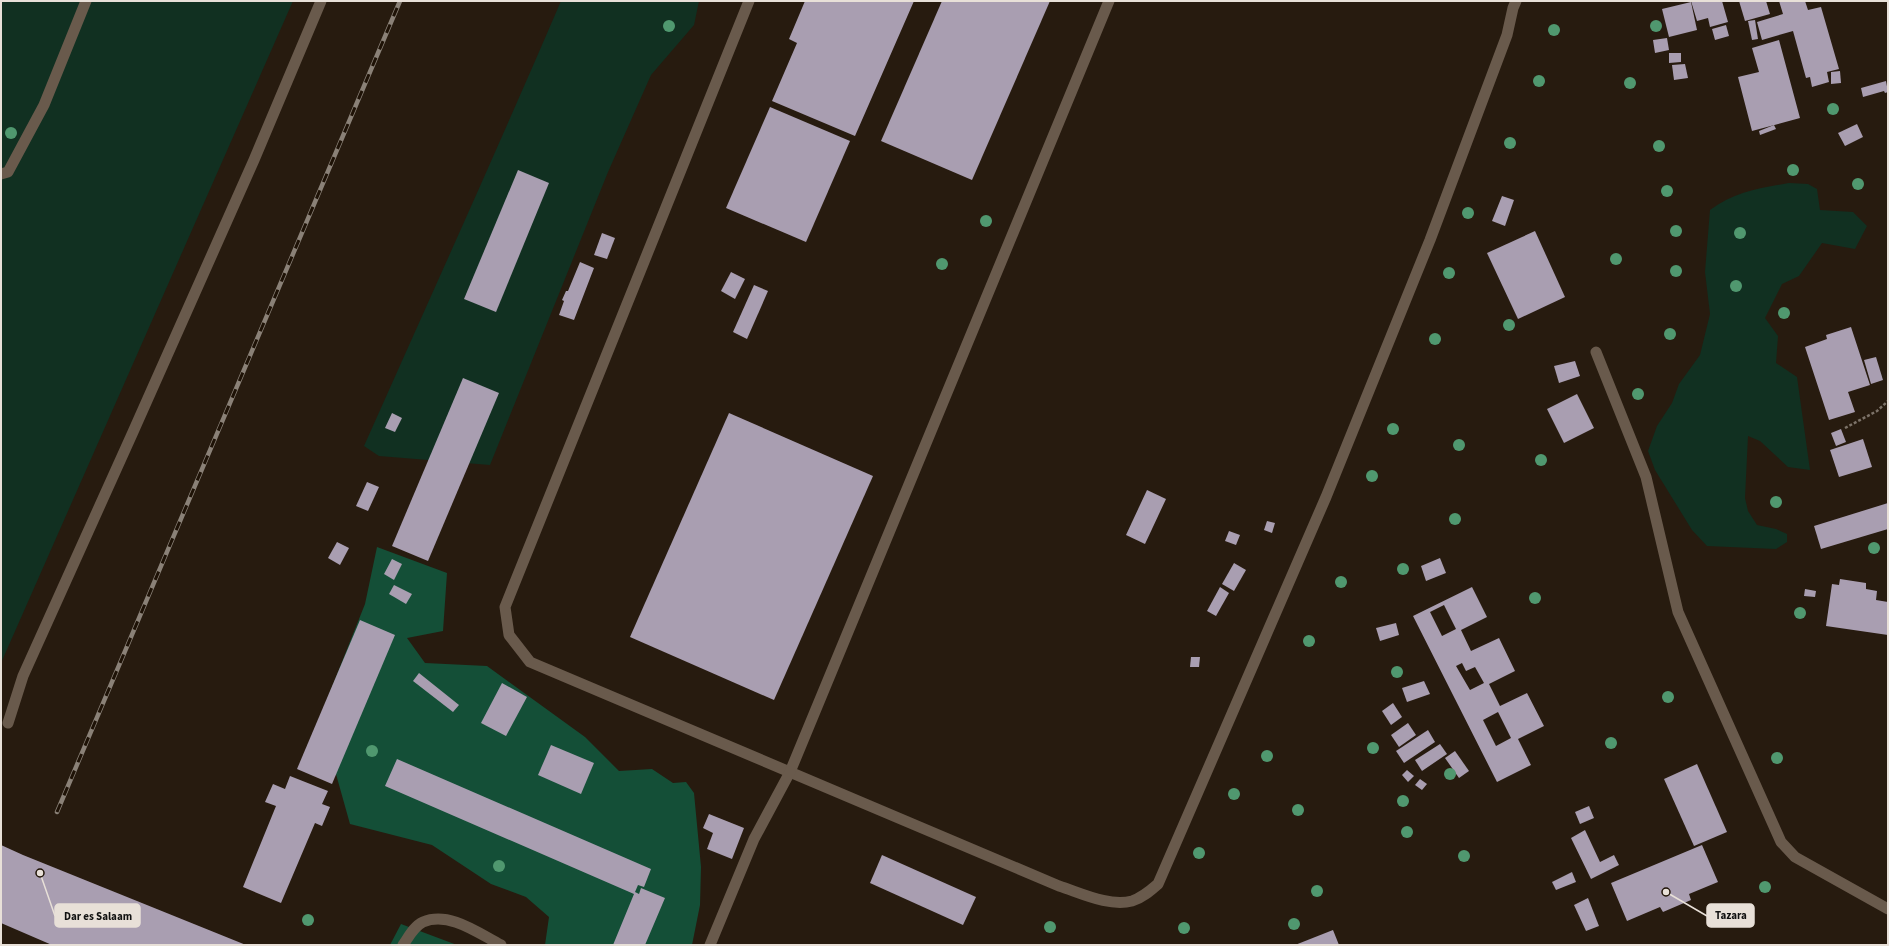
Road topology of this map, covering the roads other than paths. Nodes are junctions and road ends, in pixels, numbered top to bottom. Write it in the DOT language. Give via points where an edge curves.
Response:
graph roads {
  1 [pos="86,1"];
  2 [pos="322,1"];
  3 [pos="749,1"];
  4 [pos="1109,1"];
  5 [pos="1514,3"];
  6 [pos="1,174"];
  7 [pos="1596,352"];
  8 [pos="8,723"];
  9 [pos="790,772"];
  10 [pos="1888,909"];
  11 [pos="402,945"];
  12 [pos="501,945"];
  13 [pos="710,945"];
  1 -- 6 [label="lane" via="44,105 8,172"];
  2 -- 8 [label="lane" via="140,418 23,676"];
  3 -- 9 [label="lane" via="505,607 508,635 530,662"];
  4 -- 9 [label="lane"];
  5 -- 9 [label="lane" via="1507,35 1430,240 1322,504 1158,884 1132,901 1116,902 1094,897 1059,886"];
  7 -- 10 [label="lane" via="1646,477 1678,612 1780,842 1795,857"];
  9 -- 13 [label="lane" via="754,839"];
  11 -- 12 [label="lane" via="422,922 442,918 456,922"];
}
